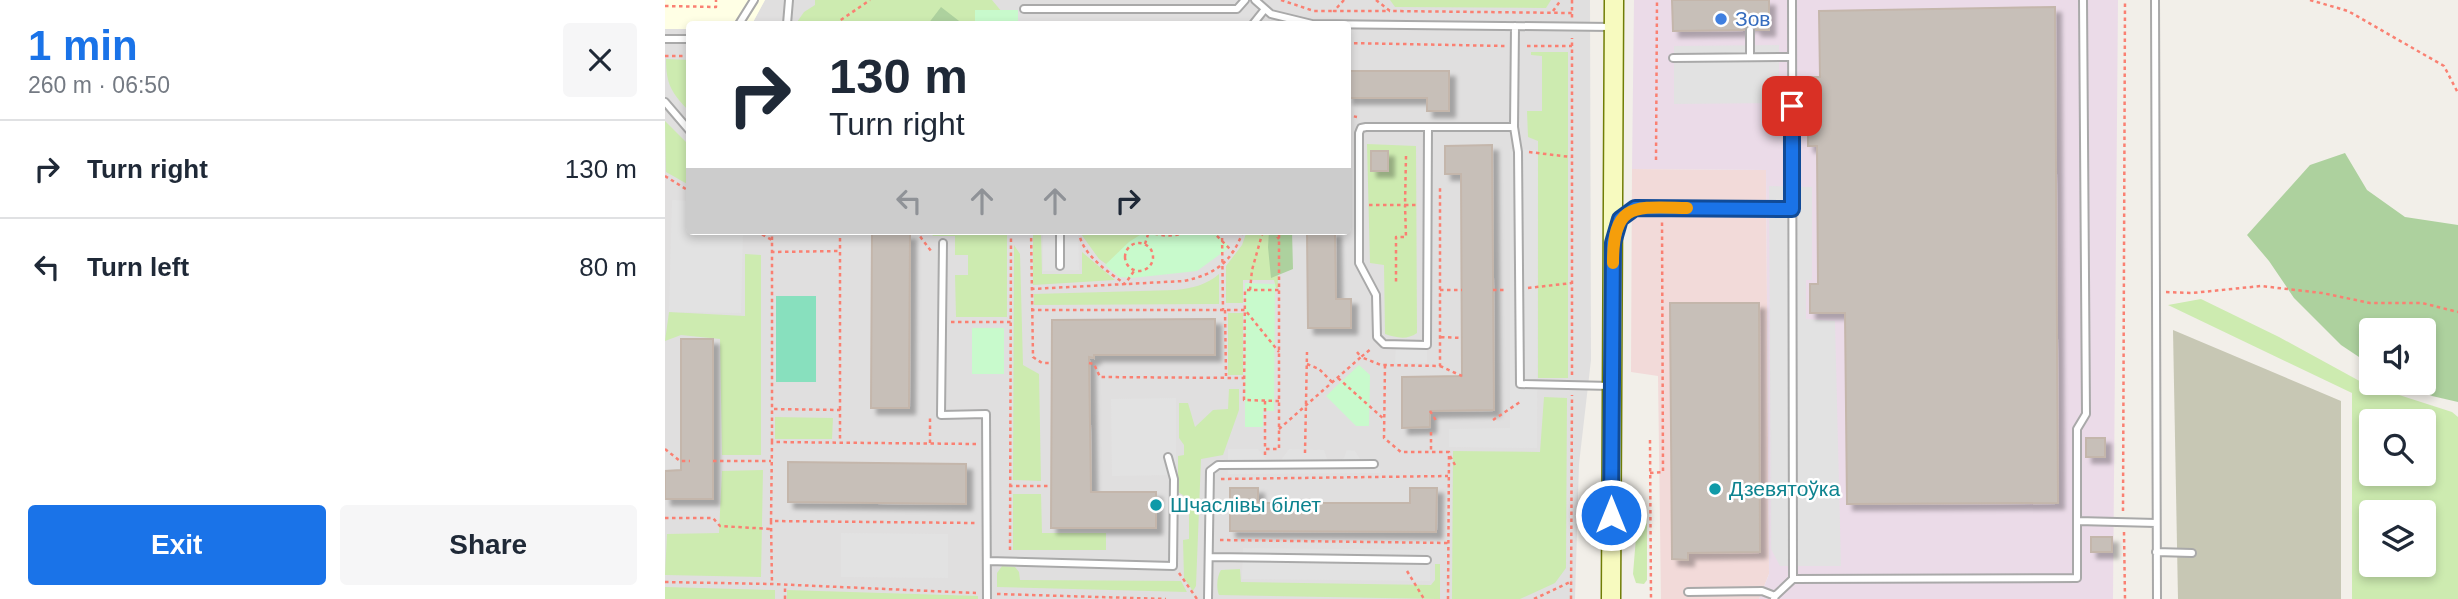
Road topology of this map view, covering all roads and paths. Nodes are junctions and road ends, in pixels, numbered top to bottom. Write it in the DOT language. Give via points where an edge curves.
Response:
graph roads {
  1 [pos="716,0"];
  2 [pos="754,0"];
  3 [pos="789,0"];
  4 [pos="870,0"];
  5 [pos="1245,0"];
  6 [pos="1255,0"];
  7 [pos="1281,0"];
  8 [pos="1344,0"];
  9 [pos="1376,0"];
  10 [pos="1573,0"];
  11 [pos="1613,0"];
  12 [pos="1657,0"];
  13 [pos="1792,0"];
  14 [pos="2083,0"];
  15 [pos="2125,0"];
  16 [pos="2155,0"];
  17 [pos="2311,0"];
  18 [pos="665,6"];
  19 [pos="1024,9"];
  20 [pos="1265,9"];
  21 [pos="1391,10"];
  22 [pos="1334,11"];
  23 [pos="1573,13"];
  24 [pos="741,21"];
  25 [pos="787,21"];
  26 [pos="839,21"];
  27 [pos="1256,21"];
  28 [pos="1300,21"];
  29 [pos="1351,24"];
  30 [pos="1515,26"];
  31 [pos="1573,27"];
  32 [pos="1613,27"];
  33 [pos="1750,30"];
  34 [pos="686,38"];
  35 [pos="665,39"];
  36 [pos="1351,43"];
  37 [pos="1515,46"];
  38 [pos="1572,46"];
  39 [pos="665,56"];
  40 [pos="686,56"];
  41 [pos="1750,57"];
  42 [pos="1792,57"];
  43 [pos="1673,58"];
  44 [pos="2458,93"];
  45 [pos="665,102"];
  46 [pos="1351,116"];
  47 [pos="1365,118"];
  48 [pos="686,126"];
  49 [pos="1428,127"];
  50 [pos="1514,127"];
  51 [pos="1518,152"];
  52 [pos="1406,156"];
  53 [pos="1572,157"];
  54 [pos="1656,160"];
  55 [pos="665,176"];
  56 [pos="1440,181"];
  57 [pos="686,189"];
  58 [pos="1372,205"];
  59 [pos="1405,205"];
  60 [pos="1662,208"];
  61 [pos="1792,209"];
  62 [pos="763,235"];
  63 [pos="772,235"];
  64 [pos="840,235"];
  65 [pos="919,235"];
  66 [pos="1011,235"];
  67 [pos="1031,235"];
  68 [pos="1060,235"];
  69 [pos="1079,235"];
  70 [pos="1147,235"];
  71 [pos="1216,235"];
  72 [pos="1222,235"];
  73 [pos="1241,235"];
  74 [pos="1262,235"];
  75 [pos="1276,235"];
  76 [pos="1279,235"];
  77 [pos="1279,239"];
  78 [pos="772,240"];
  79 [pos="1222,241"];
  80 [pos="943,243"];
  81 [pos="1613,243"];
  82 [pos="1145,244"];
  83 [pos="771,251"];
  84 [pos="841,251"];
  85 [pos="1233,252"];
  86 [pos="931,262"];
  87 [pos="1223,265"];
  88 [pos="1060,266"];
  89 [pos="1134,271"];
  90 [pos="1572,283"];
  91 [pos="1125,284"];
  92 [pos="1396,284"];
  93 [pos="1031,289"];
  94 [pos="1249,290"];
  95 [pos="1279,290"];
  96 [pos="1440,290"];
  97 [pos="1462,290"];
  98 [pos="1493,290"];
  99 [pos="1519,290"];
  100 [pos="2155,292"];
  101 [pos="1031,310"];
  102 [pos="1224,310"];
  103 [pos="1245,310"];
  104 [pos="2458,312"];
  105 [pos="942,322"];
  106 [pos="1010,322"];
  107 [pos="1440,337"];
  108 [pos="1462,338"];
  109 [pos="1380,341"];
  110 [pos="1279,352"];
  111 [pos="1307,352"];
  112 [pos="1356,352"];
  113 [pos="1361,357"];
  114 [pos="1052,363"];
  115 [pos="1089,363"];
  116 [pos="1307,364"];
  117 [pos="1385,365"];
  118 [pos="1440,366"];
  119 [pos="1462,376"];
  120 [pos="1226,378"];
  121 [pos="1244,378"];
  122 [pos="1338,378"];
  123 [pos="1332,382"];
  124 [pos="1572,386"];
  125 [pos="1612,386"];
  126 [pos="1265,401"];
  127 [pos="1279,401"];
  128 [pos="1520,402"];
  129 [pos="1306,405"];
  130 [pos="772,409"];
  131 [pos="840,410"];
  132 [pos="1430,411"];
  133 [pos="1385,420"];
  134 [pos="1493,420"];
  135 [pos="1437,422"];
  136 [pos="1279,429"];
  137 [pos="1431,432"];
  138 [pos="1650,440"];
  139 [pos="772,442"];
  140 [pos="840,443"];
  141 [pos="976,443"];
  142 [pos="665,449"];
  143 [pos="1265,449"];
  144 [pos="1431,452"];
  145 [pos="1449,454"];
  146 [pos="1168,457"];
  147 [pos="690,461"];
  148 [pos="713,461"];
  149 [pos="771,461"];
  150 [pos="1265,464"];
  151 [pos="1304,464"];
  152 [pos="1374,464"];
  153 [pos="1455,465"];
  154 [pos="1650,473"];
  155 [pos="1448,476"];
  156 [pos="1217,484"];
  157 [pos="1009,486"];
  158 [pos="1051,486"];
  159 [pos="665,518"];
  160 [pos="771,521"];
  161 [pos="2078,521"];
  162 [pos="2123,521"];
  163 [pos="976,523"];
  164 [pos="2156,523"];
  165 [pos="771,529"];
  166 [pos="1216,540"];
  167 [pos="1448,543"];
  168 [pos="2156,552"];
  169 [pos="2192,553"];
  170 [pos="1209,557"];
  171 [pos="1399,559"];
  172 [pos="1427,560"];
  173 [pos="987,561"];
  174 [pos="1014,563"];
  175 [pos="1173,565"];
  176 [pos="1793,579"];
  177 [pos="1572,581"];
  178 [pos="665,582"];
  179 [pos="772,584"];
  180 [pos="785,586"];
  181 [pos="1688,592"];
  182 [pos="987,596"];
  183 [pos="1775,597"];
  184 [pos="785,599"];
  185 [pos="1166,599"];
  186 [pos="1197,599"];
  187 [pos="1208,599"];
  188 [pos="1424,599"];
  189 [pos="1448,599"];
  190 [pos="1534,599"];
  191 [pos="1571,599"];
  192 [pos="1611,599"];
  193 [pos="1651,599"];
  194 [pos="2125,599"];
  195 [pos="2157,599"];
  1 -- 18 [label="path" via="716,7"];
  2 -- 24 [label="lane"];
  3 -- 25 [label="lane"];
  4 -- 26 [label="path"];
  5 -- 19 [label="lane" via="1237,9"];
  6 -- 20 [label="lane"];
  7 -- 22 [label="path" via="1314,11"];
  8 -- 22 [label="path"];
  9 -- 21 [label="path"];
  10 -- 23 [label="path"];
  11 -- 32 [label="main road"];
  12 -- 54 [label="path"];
  13 -- 42 [label="lane"];
  14 -- 161 [label="lane" via="2086,414 2077,429"];
  15 -- 162 [label="path"];
  16 -- 100 [label="lane"];
  17 -- 44 [label="path" via="2348,11 2444,65"];
  20 -- 27 [label="lane"];
  20 -- 28 [label="lane"];
  21 -- 22 [label="path"];
  21 -- 23 [label="path"];
  23 -- 31 [label="path"];
  29 -- 30 [label="lane"];
  30 -- 31 [label="lane"];
  30 -- 37 [label="lane"];
  31 -- 32 [label="lane"];
  31 -- 38 [label="path"];
  32 -- 81 [label="main road"];
  33 -- 41 [label="lane"];
  34 -- 35 [label="lane"];
  36 -- 37 [label="path"];
  37 -- 38 [label="path"];
  37 -- 50 [label="lane"];
  38 -- 53 [label="path"];
  39 -- 40 [label="path"];
  41 -- 42 [label="lane"];
  41 -- 43 [label="lane"];
  42 -- 61 [label="lane"];
  45 -- 48 [label="lane"];
  46 -- 47 [label="path"];
  49 -- 50 [label="lane"];
  49 -- 109 [label="lane" via="1427,345"];
  49 -- 109 [label="lane" via="1366,127 1359,133 1359,263 1376,295"];
  50 -- 51 [label="lane"];
  51 -- 53 [label="path"];
  51 -- 99 [label="lane"];
  52 -- 59 [label="path"];
  53 -- 90 [label="path"];
  55 -- 57 [label="path"];
  56 -- 96 [label="path"];
  58 -- 59 [label="path"];
  59 -- 92 [label="path" via="1406,237 1396,237"];
  60 -- 61 [label="lane"];
  60 -- 81 [label="lane" via="1635,208 1620,219"];
  60 -- 154 [label="path" via="1663,472"];
  61 -- 176 [label="lane"];
  62 -- 78 [label="path"];
  63 -- 78 [label="path"];
  64 -- 84 [label="path"];
  65 -- 86 [label="path" via="931,250"];
  66 -- 106 [label="path"];
  67 -- 93 [label="path"];
  68 -- 88 [label="lane"];
  69 -- 91 [label="path" via="1094,259"];
  70 -- 82 [label="path"];
  71 -- 79 [label="path"];
  72 -- 79 [label="path"];
  73 -- 85 [label="path"];
  74 -- 94 [label="path"];
  75 -- 77 [label="path"];
  76 -- 77 [label="path"];
  77 -- 95 [label="path"];
  78 -- 83 [label="path"];
  79 -- 85 [label="path"];
  79 -- 87 [label="path"];
  80 -- 105 [label="lane"];
  81 -- 125 [label="main road"];
  82 -- 89 [label="path" via="1151,250 1151,264 1144,271"];
  82 -- 89 [label="path" via="1136,243 1125,251 1126,265"];
  83 -- 84 [label="path"];
  83 -- 130 [label="path"];
  84 -- 131 [label="path"];
  85 -- 87 [label="path"];
  87 -- 91 [label="path" via="1184,281"];
  87 -- 102 [label="path"];
  89 -- 91 [label="path"];
  90 -- 99 [label="path"];
  90 -- 124 [label="path"];
  91 -- 93 [label="path"];
  93 -- 101 [label="path"];
  94 -- 95 [label="path"];
  94 -- 103 [label="path" via="1245,290"];
  95 -- 110 [label="path"];
  96 -- 97 [label="path"];
  96 -- 107 [label="path"];
  98 -- 99 [label="path"];
  99 -- 124 [label="lane" via="1520,384"];
  100 -- 104 [label="path" via="2261,286 2370,303 2422,303"];
  100 -- 164 [label="lane"];
  101 -- 102 [label="path"];
  101 -- 114 [label="path" via="1033,357"];
  102 -- 103 [label="path"];
  102 -- 120 [label="path"];
  103 -- 110 [label="path"];
  103 -- 121 [label="path"];
  105 -- 106 [label="path"];
  105 -- 173 [label="lane" via="941,415 986,414"];
  106 -- 157 [label="path"];
  107 -- 108 [label="path"];
  107 -- 118 [label="path"];
  109 -- 113 [label="path"];
  110 -- 127 [label="path"];
  111 -- 116 [label="path"];
  112 -- 113 [label="path"];
  113 -- 117 [label="path"];
  113 -- 122 [label="path"];
  115 -- 120 [label="path" via="1100,377"];
  116 -- 123 [label="path"];
  116 -- 129 [label="path"];
  117 -- 118 [label="path"];
  117 -- 133 [label="path"];
  118 -- 119 [label="path"];
  120 -- 121 [label="path"];
  121 -- 126 [label="path" via="1244,400"];
  122 -- 123 [label="path"];
  122 -- 133 [label="path"];
  123 -- 129 [label="path"];
  124 -- 125 [label="lane"];
  124 -- 177 [label="path"];
  125 -- 192 [label="main road"];
  126 -- 127 [label="path"];
  126 -- 143 [label="path"];
  127 -- 136 [label="path"];
  128 -- 134 [label="path"];
  129 -- 136 [label="path"];
  129 -- 151 [label="path"];
  130 -- 131 [label="path"];
  130 -- 139 [label="path"];
  131 -- 140 [label="path"];
  132 -- 135 [label="path"];
  133 -- 144 [label="path" via="1384,438 1401,452"];
  136 -- 143 [label="path" via="1279,449"];
  137 -- 144 [label="path"];
  138 -- 154 [label="path"];
  139 -- 140 [label="path"];
  139 -- 149 [label="path"];
  140 -- 141 [label="path"];
  142 -- 147 [label="path" via="680,461"];
  143 -- 150 [label="path"];
  144 -- 145 [label="path"];
  145 -- 153 [label="path"];
  145 -- 155 [label="path"];
  146 -- 175 [label="lane" via="1174,479"];
  148 -- 149 [label="path"];
  149 -- 160 [label="path"];
  150 -- 151 [label="lane"];
  150 -- 170 [label="lane" via="1218,465 1210,471"];
  151 -- 152 [label="lane"];
  154 -- 193 [label="path"];
  155 -- 156 [label="path" via="1222,478"];
  155 -- 167 [label="path"];
  157 -- 158 [label="path"];
  157 -- 174 [label="path"];
  159 -- 165 [label="path" via="713,519 720,526"];
  160 -- 163 [label="path"];
  160 -- 165 [label="path"];
  161 -- 162 [label="lane"];
  161 -- 176 [label="lane" via="2077,578"];
  162 -- 164 [label="lane"];
  162 -- 194 [label="path"];
  164 -- 168 [label="lane"];
  165 -- 179 [label="path"];
  166 -- 167 [label="path"];
  167 -- 189 [label="path"];
  168 -- 169 [label="lane"];
  168 -- 195 [label="lane"];
  170 -- 171 [label="lane"];
  170 -- 187 [label="lane"];
  171 -- 172 [label="lane"];
  171 -- 188 [label="path"];
  173 -- 174 [label="lane"];
  173 -- 182 [label="lane"];
  174 -- 175 [label="lane"];
  175 -- 186 [label="path"];
  176 -- 183 [label="lane"];
  177 -- 190 [label="path"];
  177 -- 191 [label="path"];
  178 -- 179 [label="path"];
  179 -- 180 [label="path"];
  180 -- 182 [label="path"];
  180 -- 184 [label="path"];
  181 -- 183 [label="lane" via="1762,591"];
  182 -- 185 [label="path"];
}
